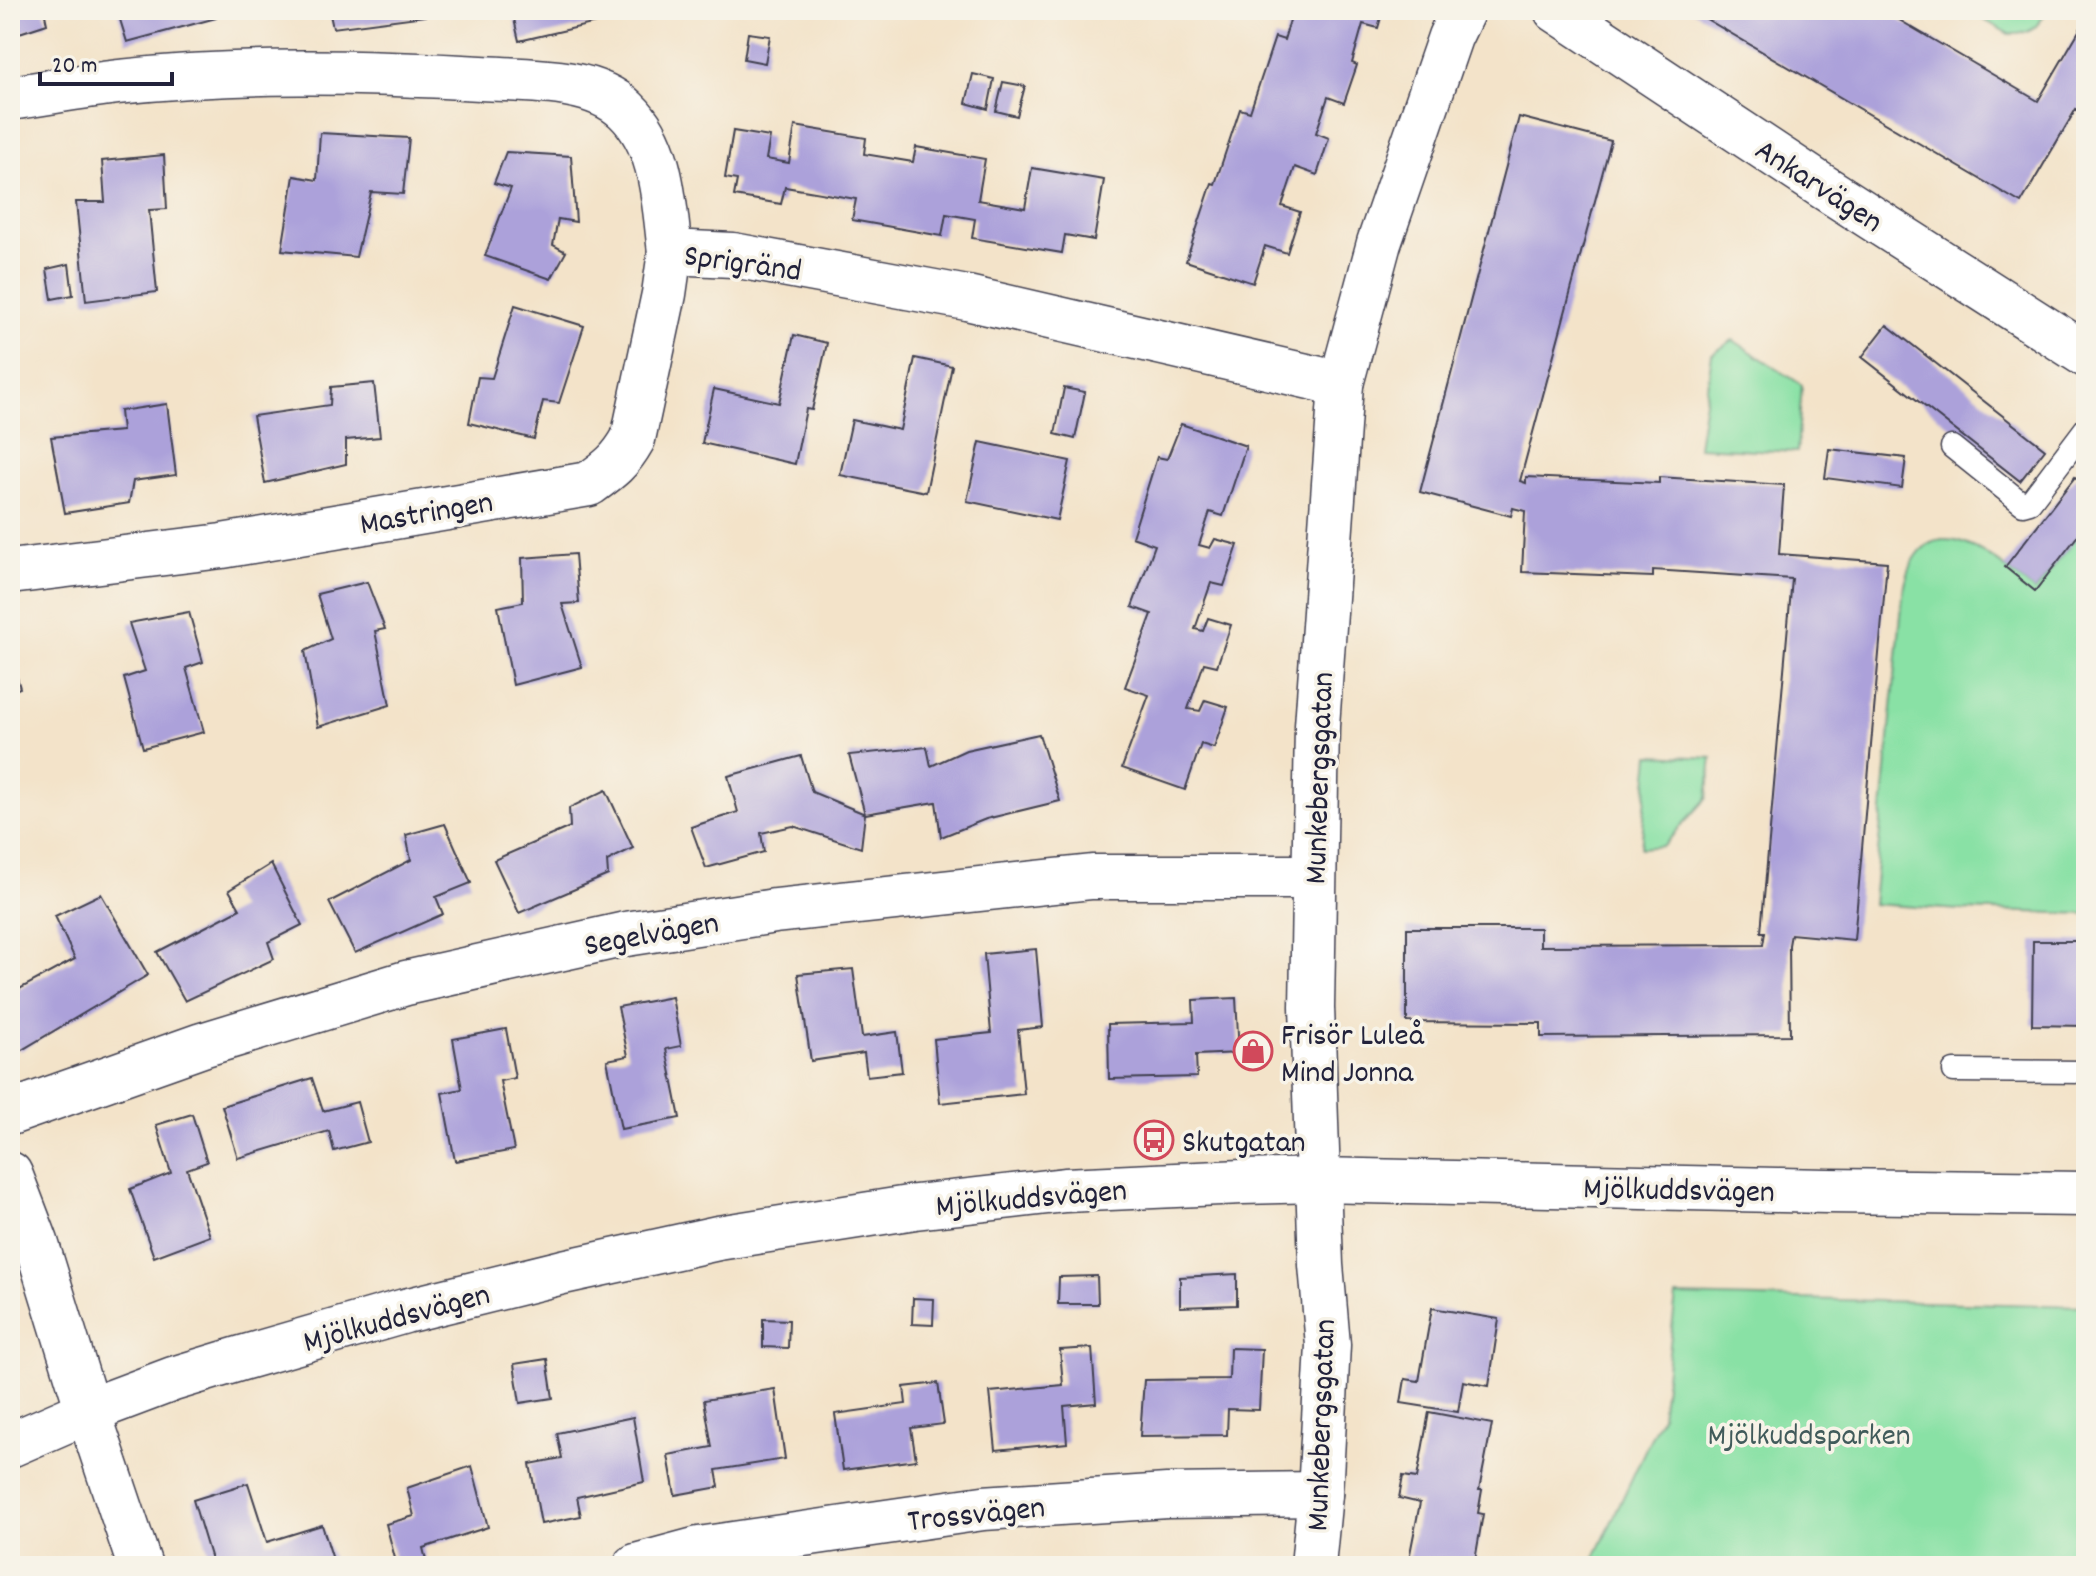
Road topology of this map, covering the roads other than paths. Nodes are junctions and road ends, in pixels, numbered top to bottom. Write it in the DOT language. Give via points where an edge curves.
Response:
graph roads {
  1 [pos="1463,10"];
  2 [pos="1556,10"];
  3 [pos="10,98"];
  4 [pos="670,252"];
  5 [pos="2086,355"];
  6 [pos="1341,384"];
  7 [pos="2086,428"];
  8 [pos="1952,447"];
  9 [pos="10,572"];
  10 [pos="1313,877"];
  11 [pos="1954,1071"];
  12 [pos="2086,1072"];
  13 [pos="10,1113"];
  14 [pos="10,1174"];
  15 [pos="1318,1180"];
  16 [pos="2086,1194"];
  17 [pos="88,1411"];
  18 [pos="10,1445"];
  19 [pos="1320,1494"];
  20 [pos="140,1566"];
  21 [pos="636,1566"];
  22 [pos="1313,1566"];
  1 -- 6 [label="street, Munkebergsgatan" via="1379,243"];
  2 -- 5 [label="street, Ankarvägen"];
  3 -- 4 [label="street, Sprigränd" via="117,82 297,72 406,73 592,90 625,108 641,126 655,158"];
  4 -- 6 [label="street, Sprigränd" via="733,255 967,298"];
  4 -- 9 [label="street, Mastringen" via="633,439 623,457 589,484 222,546"];
  6 -- 10 [label="street, Munkebergsgatan" via="1317,726"];
  7 -- 8 [label="lane" via="2030,502 2023,504"];
  10 -- 13 [label="street, Segelvägen" via="1092,877 775,911 626,934 406,983 202,1045"];
  10 -- 15 [label="street, Munkebergsgatan"];
  11 -- 12 [label="lane"];
  14 -- 17 [label="street"];
  15 -- 16 [label="street, Mjölkuddsvägen"];
  15 -- 17 [label="street, Mjölkuddsvägen" via="1065,1190 718,1238 405,1311 214,1366"];
  15 -- 19 [label="street, Munkebergsgatan" via="1328,1345"];
  17 -- 18 [label="street, Mjölkuddsvägen"];
  17 -- 20 [label="street"];
  19 -- 21 [label="street, Trossvägen" via="1167,1496 983,1508 699,1549"];
  19 -- 22 [label="street, Munkebergsgatan"];
}
